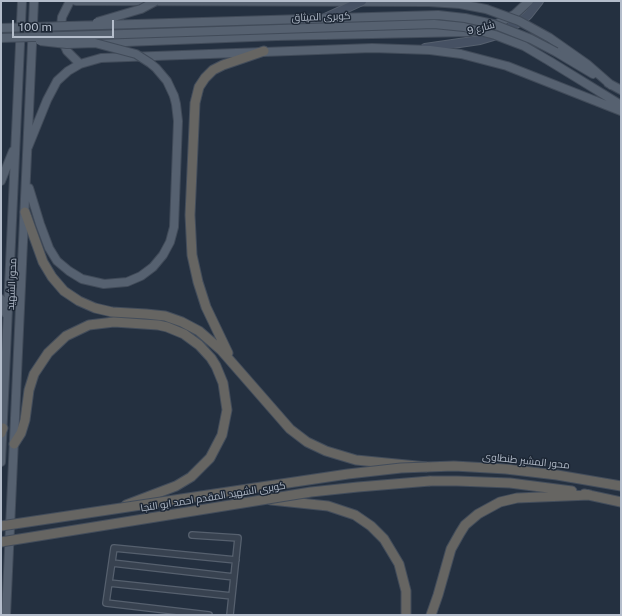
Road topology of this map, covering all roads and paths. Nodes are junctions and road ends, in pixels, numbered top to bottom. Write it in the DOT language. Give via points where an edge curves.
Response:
graph roads {
  1 [pos="22,1"];
  2 [pos="34,1"];
  3 [pos="70,1"];
  4 [pos="76,1"];
  5 [pos="156,1"];
  6 [pos="299,1"];
  7 [pos="362,1"];
  8 [pos="476,1"];
  9 [pos="529,1"];
  10 [pos="539,1"];
  11 [pos="486,10"];
  12 [pos="325,18"];
  13 [pos="85,26"];
  14 [pos="1,28"];
  15 [pos="1,38"];
  16 [pos="15,38"];
  17 [pos="95,44"];
  18 [pos="414,49"];
  19 [pos="264,52"];
  20 [pos="80,64"];
  21 [pos="611,85"];
  22 [pos="621,90"];
  23 [pos="621,105"];
  24 [pos="621,111"];
  25 [pos="16,145"];
  26 [pos="28,147"];
  27 [pos="1,181"];
  28 [pos="26,181"];
  29 [pos="25,212"];
  30 [pos="1,300"];
  31 [pos="8,318"];
  32 [pos="235,366"];
  33 [pos="2,431"];
  34 [pos="14,444"];
  35 [pos="1,462"];
  36 [pos="427,467"];
  37 [pos="621,486"];
  38 [pos="590,495"];
  39 [pos="264,500"];
  40 [pos="621,502"];
  41 [pos="117,509"];
  42 [pos="1,526"];
  43 [pos="192,535"];
  44 [pos="1,542"];
  45 [pos="236,560"];
  46 [pos="112,562"];
  47 [pos="234,577"];
  48 [pos="109,583"];
  49 [pos="232,596"];
  50 [pos="6,615"];
  51 [pos="209,615"];
  52 [pos="230,615"];
  53 [pos="406,615"];
  54 [pos="431,615"];
  1 -- 25 [label="main road, محور الشهيد"];
  2 -- 26 [label="main road, محور الشهيد"];
  3 -- 20 [label="main road" via="62,17 60,35 67,51"];
  4 -- 6 [label="main road"];
  5 -- 13 [label="main road, bridge" via="141,9"];
  6 -- 11 [label="main road" via="429,2 460,4"];
  7 -- 12 [label="main road, bridge"];
  8 -- 11 [label="main road"];
  9 -- 17 [label="main road" via="501,22 485,29 468,32 277,36"];
  10 -- 18 [label="main road, شارع 9" via="521,21 497,35 480,40"];
  11 -- 21 [label="main road, bridge" via="519,21 550,38"];
  12 -- 13 [label="main road, كوبرى الميثاق, bridge"];
  12 -- 21 [label="main road, كوبرى الميثاق, bridge" via="424,15 465,18 493,24 531,39"];
  13 -- 14 [label="main road, كوبرى الميثاق, bridge"];
  15 -- 16 [label="main road, كوبرى الميثاق, bridge"];
  16 -- 17 [label="main road, bridge"];
  16 -- 23 [label="main road, كوبرى الميثاق, bridge" via="434,24 464,27 524,46"];
  17 -- 28 [label="main road, bridge" via="128,51 150,63 167,81 174,96 178,121 174,219 172,235 163,255 153,267 127,282 89,282 68,271 49,248"];
  18 -- 19 [label="main road"];
  18 -- 24 [label="main road" via="461,54 492,61"];
  19 -- 20 [label="main road" via="101,58"];
  19 -- 32 [label="highway" via="213,70 199,87 195,103 190,215 192,256 206,307"];
  20 -- 26 [label="main road" via="62,76 53,87"];
  21 -- 22 [label="main road"];
  25 -- 27 [label="main road"];
  25 -- 31 [label="main road, محور الشهيد"];
  26 -- 28 [label="main road, محور الشهيد"];
  28 -- 29 [label="main road, محور الشهيد"];
  29 -- 32 [label="highway" via="47,270 71,296 87,305 104,310 155,315 182,322 211,340"];
  29 -- 34 [label="main road, محور الشهيد"];
  30 -- 31 [label="main road"];
  31 -- 33 [label="main road, محور الشهيد"];
  32 -- 36 [label="highway" via="282,422 316,447 356,460"];
  33 -- 35 [label="main road, محور الشهيد"];
  34 -- 41 [label="highway, bridge" via="23,427 29,390 38,366 59,341 89,325 114,322 158,325 176,330 195,342 211,358 220,374 226,391 225,427 219,443 204,465 191,477 176,486"];
  34 -- 50 [label="main road, محور الشهيد"];
  36 -- 37 [label="highway, محور المشير طنطاوى" via="506,469"];
  36 -- 41 [label="highway, كوبرى الشهيد المقدم احمد ابو النجا, bridge" via="374,471"];
  38 -- 39 [label="highway, كوبرى الشهيد المقدم احمد ابو النجا, bridge" via="510,483 464,481 358,486"];
  38 -- 40 [label="highway"];
  38 -- 54 [label="highway" via="508,499 485,509 471,519 460,533 448,558"];
  39 -- 44 [label="highway, كوبرى الشهيد المقدم احمد ابو النجا, bridge"];
  39 -- 53 [label="highway, bridge" via="328,506 355,515 371,526 384,539 399,564 406,591"];
  41 -- 42 [label="highway, كوبرى الشهيد المقدم احمد ابو النجا, bridge"];
  43 -- 45 [label="street" via="238,538"];
  45 -- 46 [label="street" via="114,548"];
  45 -- 47 [label="street"];
  46 -- 47 [label="street"];
  46 -- 48 [label="street"];
  47 -- 49 [label="street"];
  48 -- 49 [label="street"];
  48 -- 51 [label="street" via="106,603"];
  49 -- 52 [label="street"];
}
